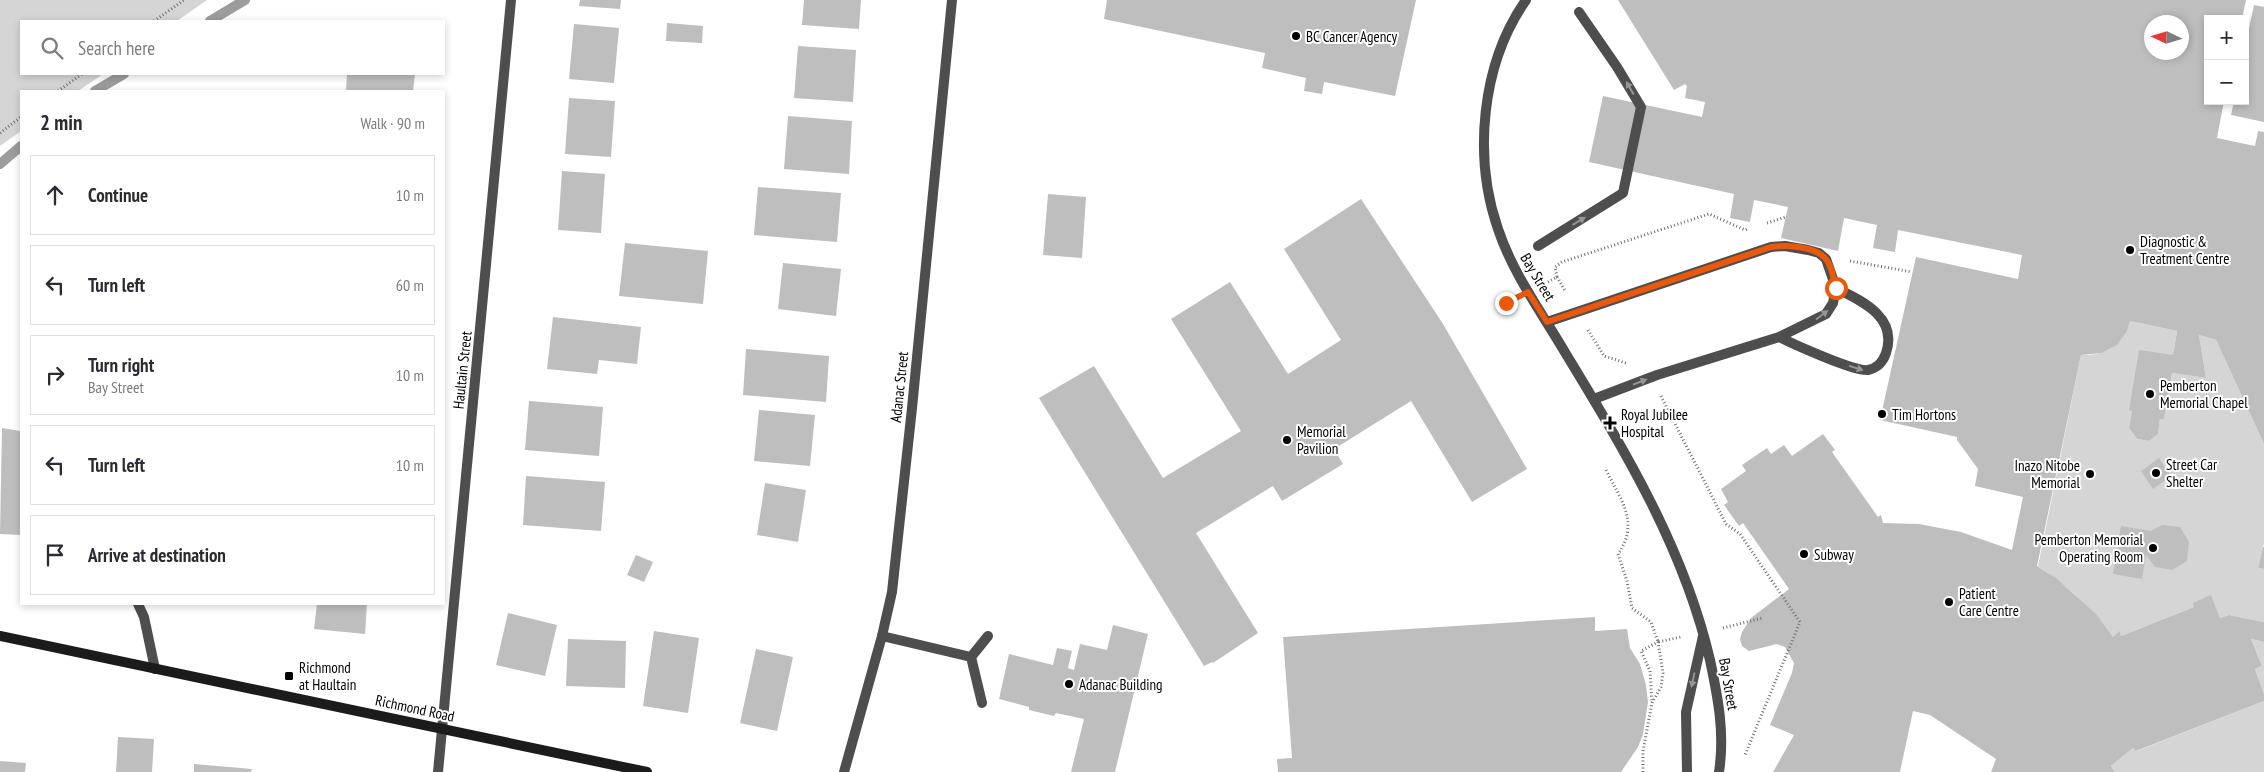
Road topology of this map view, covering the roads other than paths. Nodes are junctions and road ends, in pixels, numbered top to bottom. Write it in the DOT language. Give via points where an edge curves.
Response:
graph roads {
  1 [pos="511,0"];
  2 [pos="952,0"];
  3 [pos="1526,0"];
  4 [pos="1579,12"];
  5 [pos="1538,246"];
  6 [pos="1836,288"];
  7 [pos="1547,322"];
  8 [pos="1779,337"];
  9 [pos="1594,399"];
  10 [pos="138,605"];
  11 [pos="1703,632"];
  12 [pos="0,636"];
  13 [pos="882,636"];
  14 [pos="988,636"];
  15 [pos="971,657"];
  16 [pos="155,668"];
  17 [pos="982,703"];
  18 [pos="442,730"];
  19 [pos="438,772"];
  20 [pos="647,772"];
  21 [pos="844,772"];
  22 [pos="1687,772"];
  23 [pos="1719,772"];
  1 -- 18 [label="street, Haultain Street"];
  2 -- 13 [label="street, Adanac Street" via="892,592"];
  3 -- 7 [label="street, Bay Street" via="1506,38 1492,76 1484,118 1483,163 1488,196 1511,262"];
  5 -- 4 [label="street, one-way" via="1623,193 1641,106"];
  6 -- 7 [label="street" via="1831,269 1819,253 1785,246 1771,247"];
  8 -- 6 [label="street, one-way" via="1826,314"];
  8 -- 6 [label="street, one-way" via="1804,350 1866,371 1876,368 1883,360 1889,338 1882,317 1865,302"];
  7 -- 9 [label="street, Bay Street"];
  9 -- 8 [label="street, one-way" via="1648,378"];
  9 -- 11 [label="street, Bay Street" via="1656,508 1683,569"];
  10 -- 16 [label="street"];
  11 -- 22 [label="street, Bay Street, one-way" via="1686,712"];
  11 -- 23 [label="street, Bay Street" via="1720,708"];
  12 -- 16 [label="main road, Richmond Road"];
  13 -- 15 [label="street"];
  13 -- 21 [label="street, Adanac Street"];
  14 -- 15 [label="street"];
  15 -- 17 [label="street"];
  16 -- 18 [label="main road, Richmond Road"];
  18 -- 19 [label="street, Haultain Street"];
  18 -- 20 [label="main road, Richmond Road"];
}
